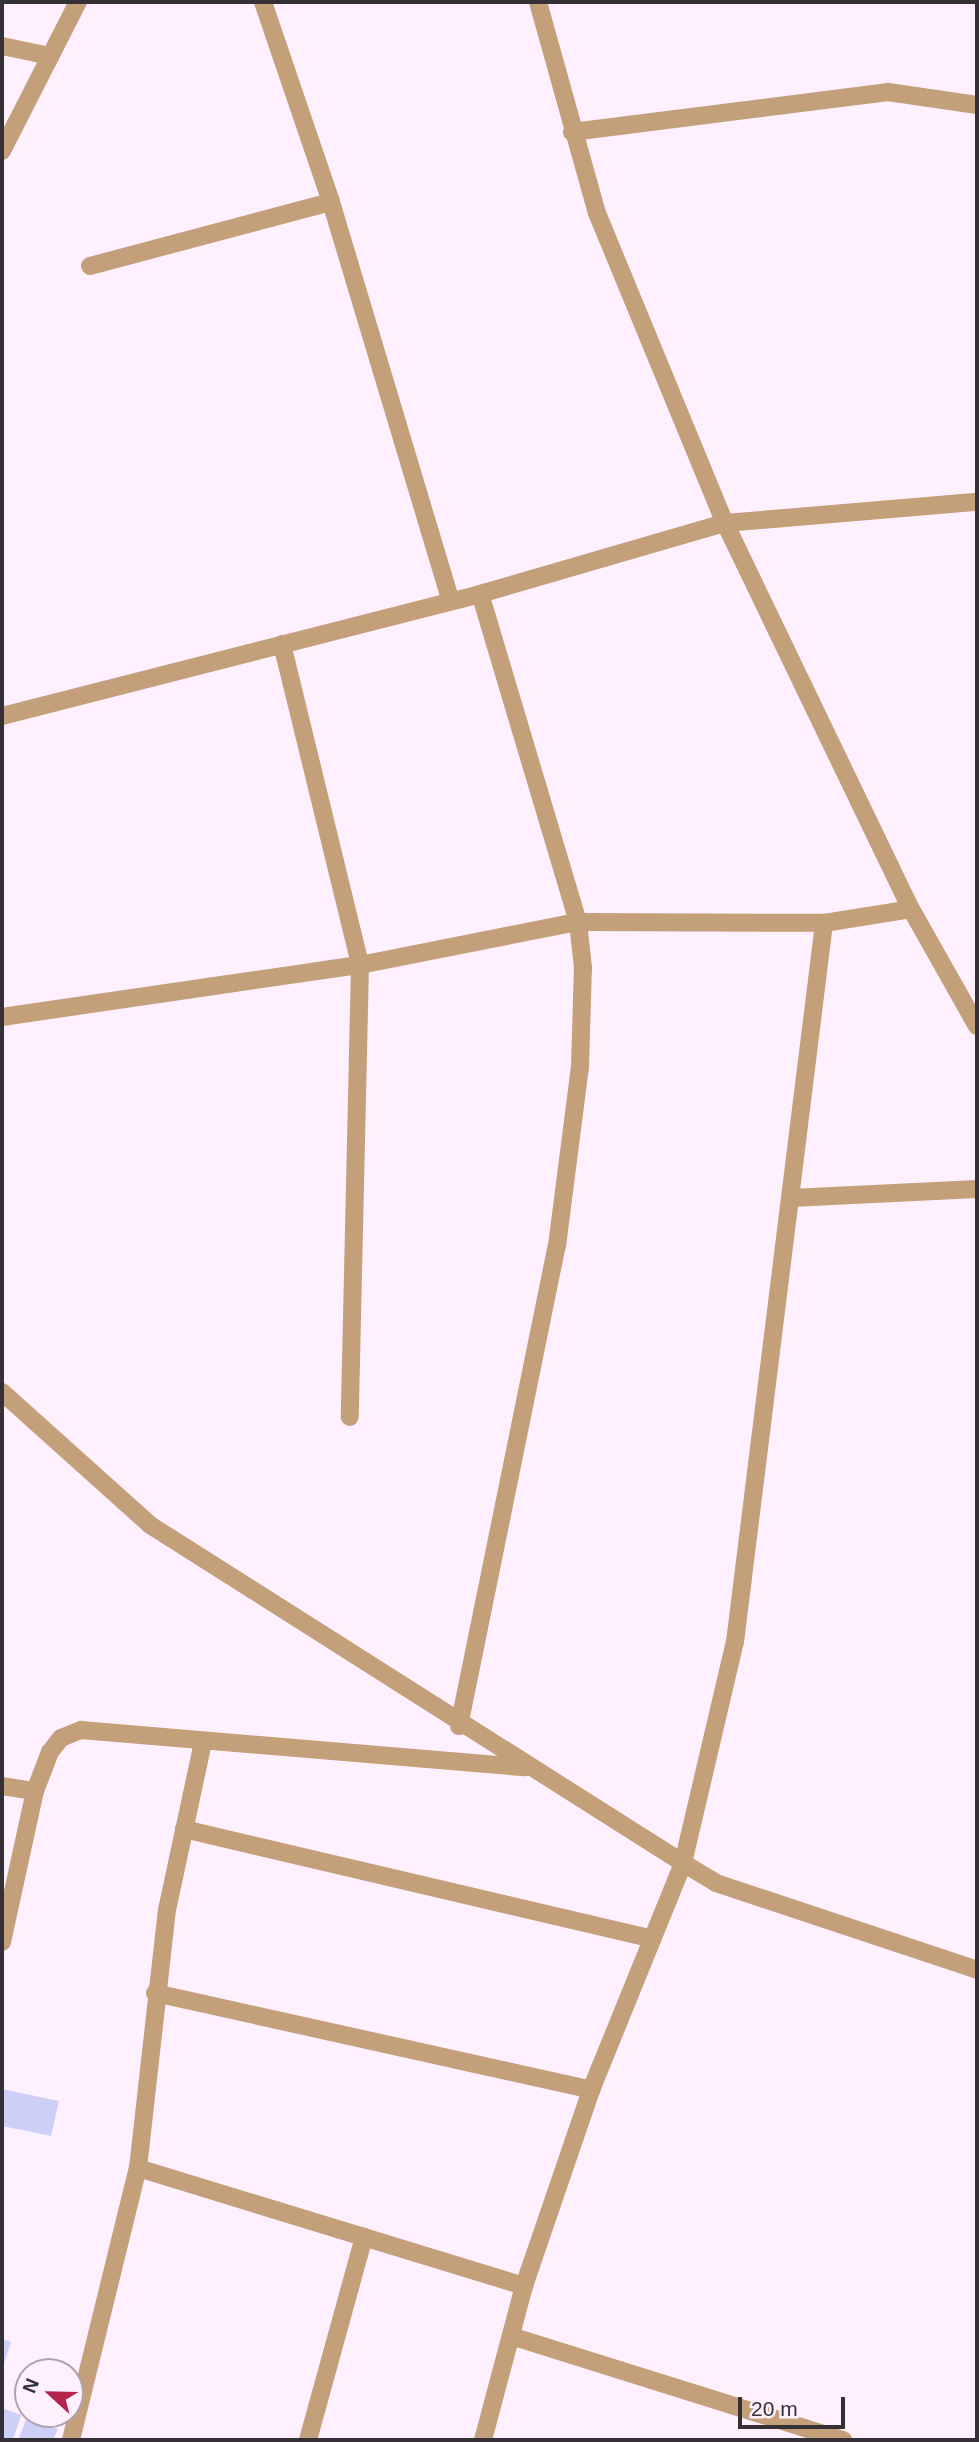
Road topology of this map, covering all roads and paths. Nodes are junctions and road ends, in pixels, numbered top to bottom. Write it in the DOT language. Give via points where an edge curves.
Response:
graph roads {
  1 [pos="78,2"];
  2 [pos="263,2"];
  3 [pos="538,2"];
  4 [pos="2,46"];
  5 [pos="50,56"];
  6 [pos="977,105"];
  7 [pos="572,132"];
  8 [pos="2,150"];
  9 [pos="331,202"];
  10 [pos="90,266"];
  11 [pos="977,502"];
  12 [pos="725,523"];
  13 [pos="480,594"];
  14 [pos="451,601"];
  15 [pos="282,644"];
  16 [pos="2,716"];
  17 [pos="911,909"];
  18 [pos="578,922"];
  19 [pos="824,923"];
  20 [pos="360,965"];
  21 [pos="2,1017"];
  22 [pos="977,1022"];
  23 [pos="977,1189"];
  24 [pos="791,1198"];
  25 [pos="2,1392"];
  26 [pos="351,1417"];
  27 [pos="459,1726"];
  28 [pos="203,1742"];
  29 [pos="529,1767"];
  30 [pos="2,1786"];
  31 [pos="35,1791"];
  32 [pos="184,1829"];
  33 [pos="683,1863"];
  34 [pos="652,1938"];
  35 [pos="2,1942"];
  36 [pos="977,1970"];
  37 [pos="155,1993"];
  38 [pos="591,2090"];
  39 [pos="138,2168"];
  40 [pos="364,2237"];
  41 [pos="524,2286"];
  42 [pos="511,2336"];
  43 [pos="71,2440"];
  44 [pos="308,2440"];
  45 [pos="483,2440"];
  46 [pos="842,2440"];
  1 -- 5 [label="street"];
  2 -- 9 [label="street"];
  3 -- 7 [label="street"];
  4 -- 5 [label="street"];
  5 -- 8 [label="street"];
  6 -- 7 [label="street" via="888,92"];
  7 -- 12 [label="street" via="597,213"];
  9 -- 10 [label="street"];
  9 -- 14 [label="street"];
  11 -- 12 [label="street"];
  12 -- 13 [label="street"];
  12 -- 17 [label="street"];
  13 -- 14 [label="street"];
  13 -- 18 [label="street"];
  14 -- 15 [label="street"];
  15 -- 16 [label="street"];
  15 -- 20 [label="street"];
  17 -- 19 [label="street"];
  17 -- 22 [label="street"];
  18 -- 19 [label="street"];
  18 -- 20 [label="street"];
  18 -- 27 [label="street" via="580,1067 557,1246"];
  19 -- 24 [label="street"];
  20 -- 21 [label="street"];
  20 -- 26 [label="street"];
  23 -- 24 [label="street"];
  24 -- 33 [label="street" via="735,1642"];
  25 -- 27 [label="street" via="150,1525"];
  27 -- 29 [label="street"];
  28 -- 29 [label="street"];
  28 -- 31 [label="street" via="81,1730 61,1738 50,1752"];
  28 -- 32 [label="street"];
  29 -- 33 [label="street"];
  30 -- 31 [label="street"];
  31 -- 35 [label="street"];
  32 -- 34 [label="street"];
  32 -- 37 [label="street"];
  33 -- 34 [label="street"];
  33 -- 36 [label="street" via="716,1883"];
  34 -- 38 [label="street"];
  37 -- 38 [label="street"];
  37 -- 39 [label="street"];
  38 -- 41 [label="street"];
  39 -- 40 [label="street"];
  39 -- 43 [label="street"];
  40 -- 41 [label="street"];
  40 -- 44 [label="street"];
  41 -- 42 [label="street"];
  42 -- 45 [label="street"];
  42 -- 46 [label="street"];
}
